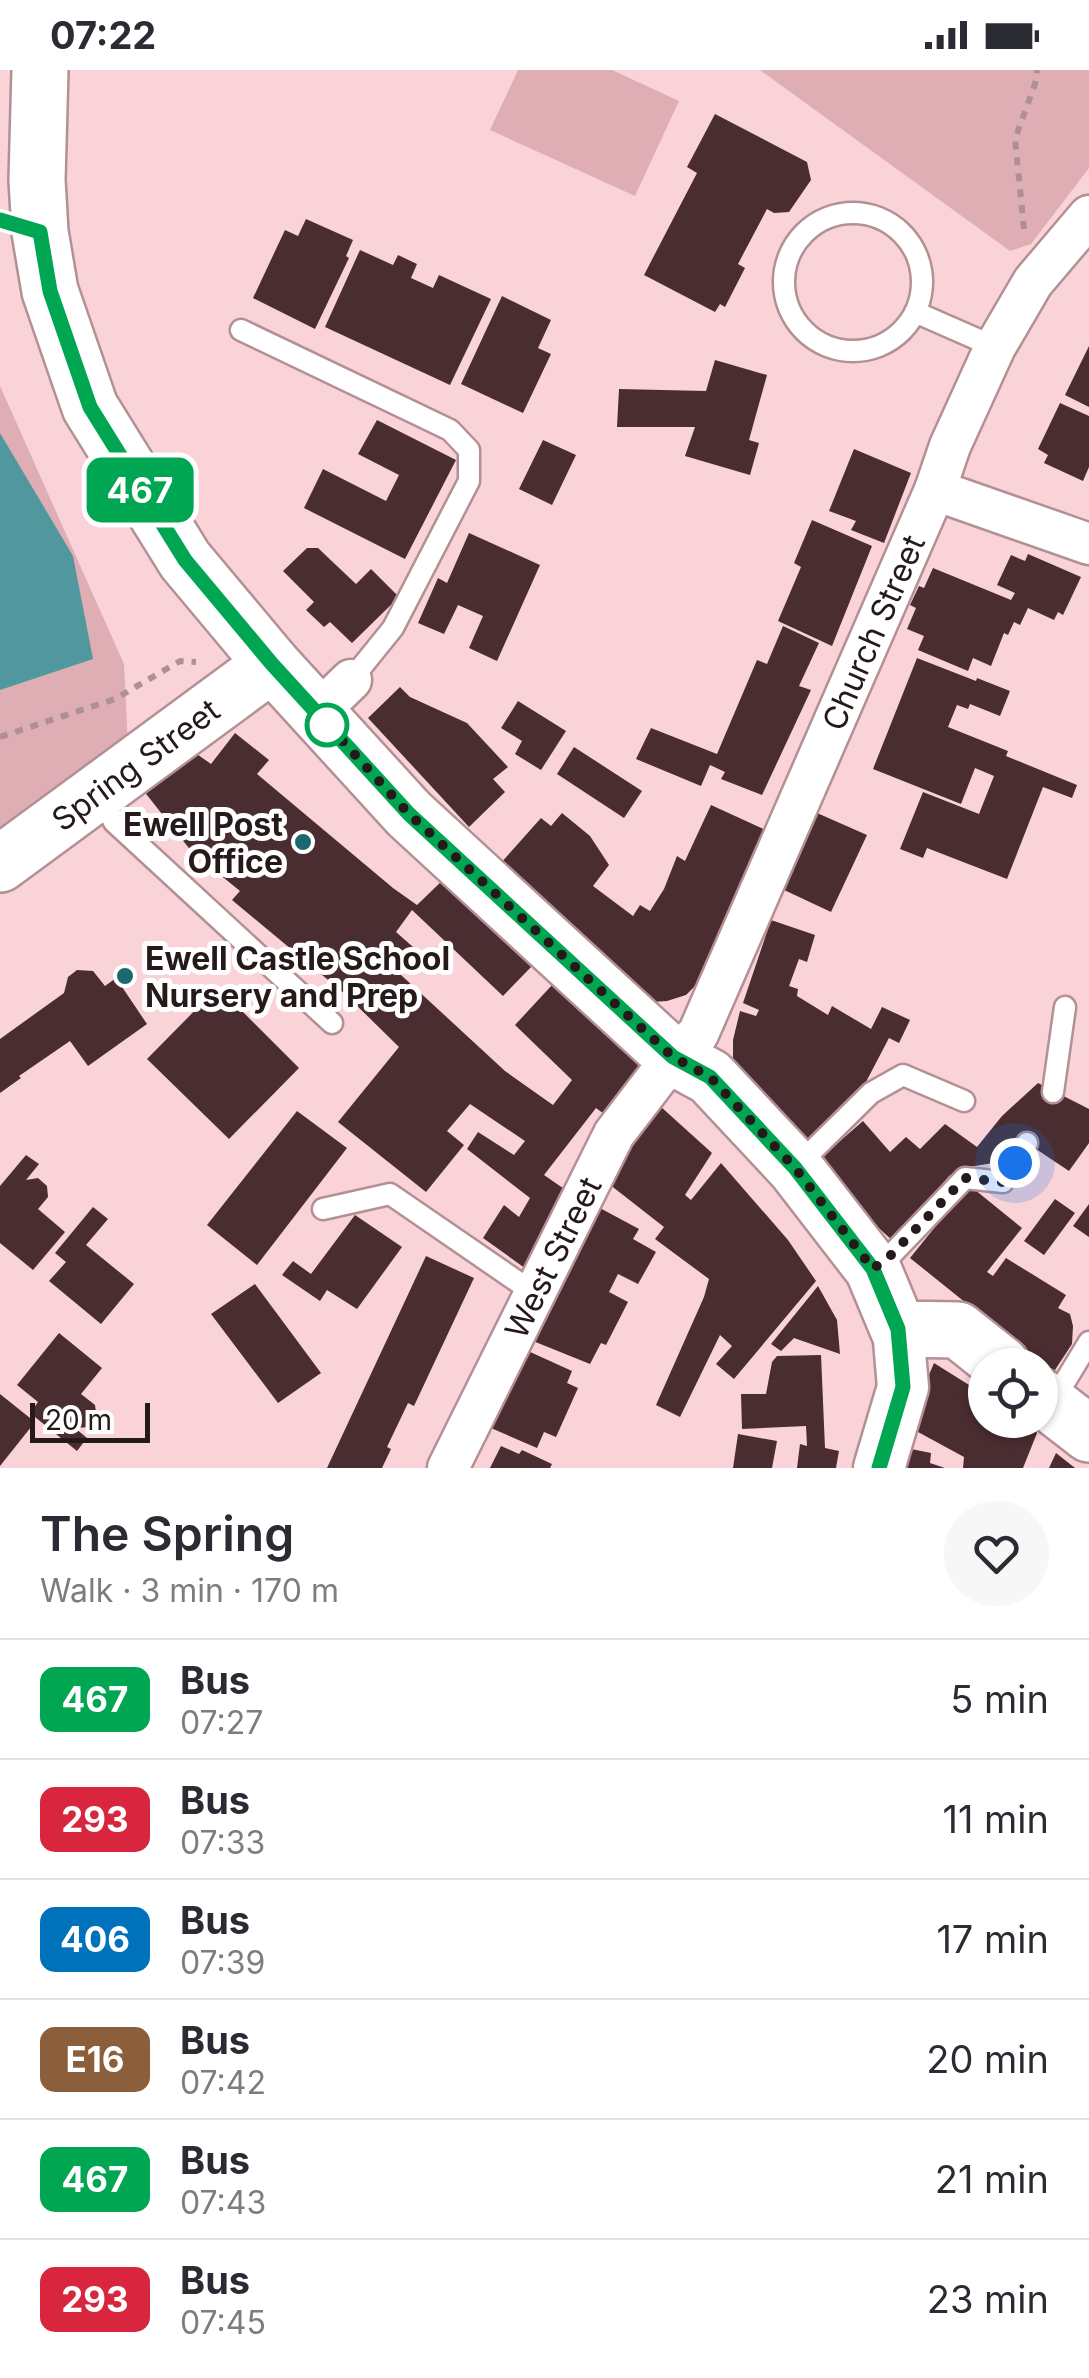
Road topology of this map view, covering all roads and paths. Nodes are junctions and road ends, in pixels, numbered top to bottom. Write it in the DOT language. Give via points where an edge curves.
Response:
graph roads {
  1 [pos="40,70"];
  2 [pos="1037,70"];
  3 [pos="1089,216"];
  4 [pos="20,226"];
  5 [pos="1025,236"];
  6 [pos="915,312"];
  7 [pos="240,330"];
  8 [pos="995,347"];
  9 [pos="936,490"];
  10 [pos="1089,544"];
  11 [pos="198,662"];
  12 [pos="272,664"];
  13 [pos="334,696"];
  14 [pos="0,737"];
  15 [pos="99,792"];
  16 [pos="0,864"];
  17 [pos="1065,1008"];
  18 [pos="332,1023"];
  19 [pos="673,1057"];
  20 [pos="1053,1092"];
  21 [pos="964,1101"];
  22 [pos="1027,1143"];
  23 [pos="795,1168"];
  24 [pos="323,1208"];
  25 [pos="873,1269"];
  26 [pos="534,1293"];
  27 [pos="898,1329"];
  28 [pos="1089,1342"];
  29 [pos="981,1348"];
  30 [pos="1060,1412"];
  31 [pos="448,1468"];
  32 [pos="879,1468"];
  1 -- 4 [label="main road" via="37,180"];
  2 -- 5 [label="path" via="1014,139"];
  3 -- 8 [label="street, Church Street" via="1032,282"];
  4 -- 12 [label="main road" via="90,407 185,560"];
  6 -- 6 [label="lane" via="899,334 875,347 848,352 822,344 800,328 787,305 783,278 790,252 806,230 830,216 857,212 883,220 905,236 919,259 922,286"];
  6 -- 8 [label="lane"];
  7 -- 13 [label="lane" via="450,430 469,450 469,482 393,628"];
  8 -- 9 [label="street, Church Street"];
  9 -- 10 [label="street"];
  9 -- 19 [label="street, Church Street" via="698,1034"];
  11 -- 14 [label="path" via="180,661 115,698"];
  12 -- 13 [label="main road"];
  12 -- 15 [label="main road, Spring Street"];
  13 -- 19 [label="main road" via="409,814"];
  15 -- 16 [label="main road, Spring Street"];
  15 -- 18 [label="lane" via="114,822"];
  17 -- 20 [label="lane"];
  19 -- 23 [label="main road" via="710,1077"];
  19 -- 26 [label="street, West Street" via="614,1134"];
  21 -- 23 [label="lane" via="904,1075 872,1094"];
  22 -- 25 [label="lane" via="1003,1182 965,1178"];
  23 -- 25 [label="main road"];
  24 -- 26 [label="lane" via="390,1194"];
  25 -- 27 [label="main road"];
  26 -- 31 [label="street, West Street"];
  27 -- 29 [label="main road" via="958,1330"];
  27 -- 32 [label="street" via="903,1387"];
  28 -- 30 [label="lane"];
}
